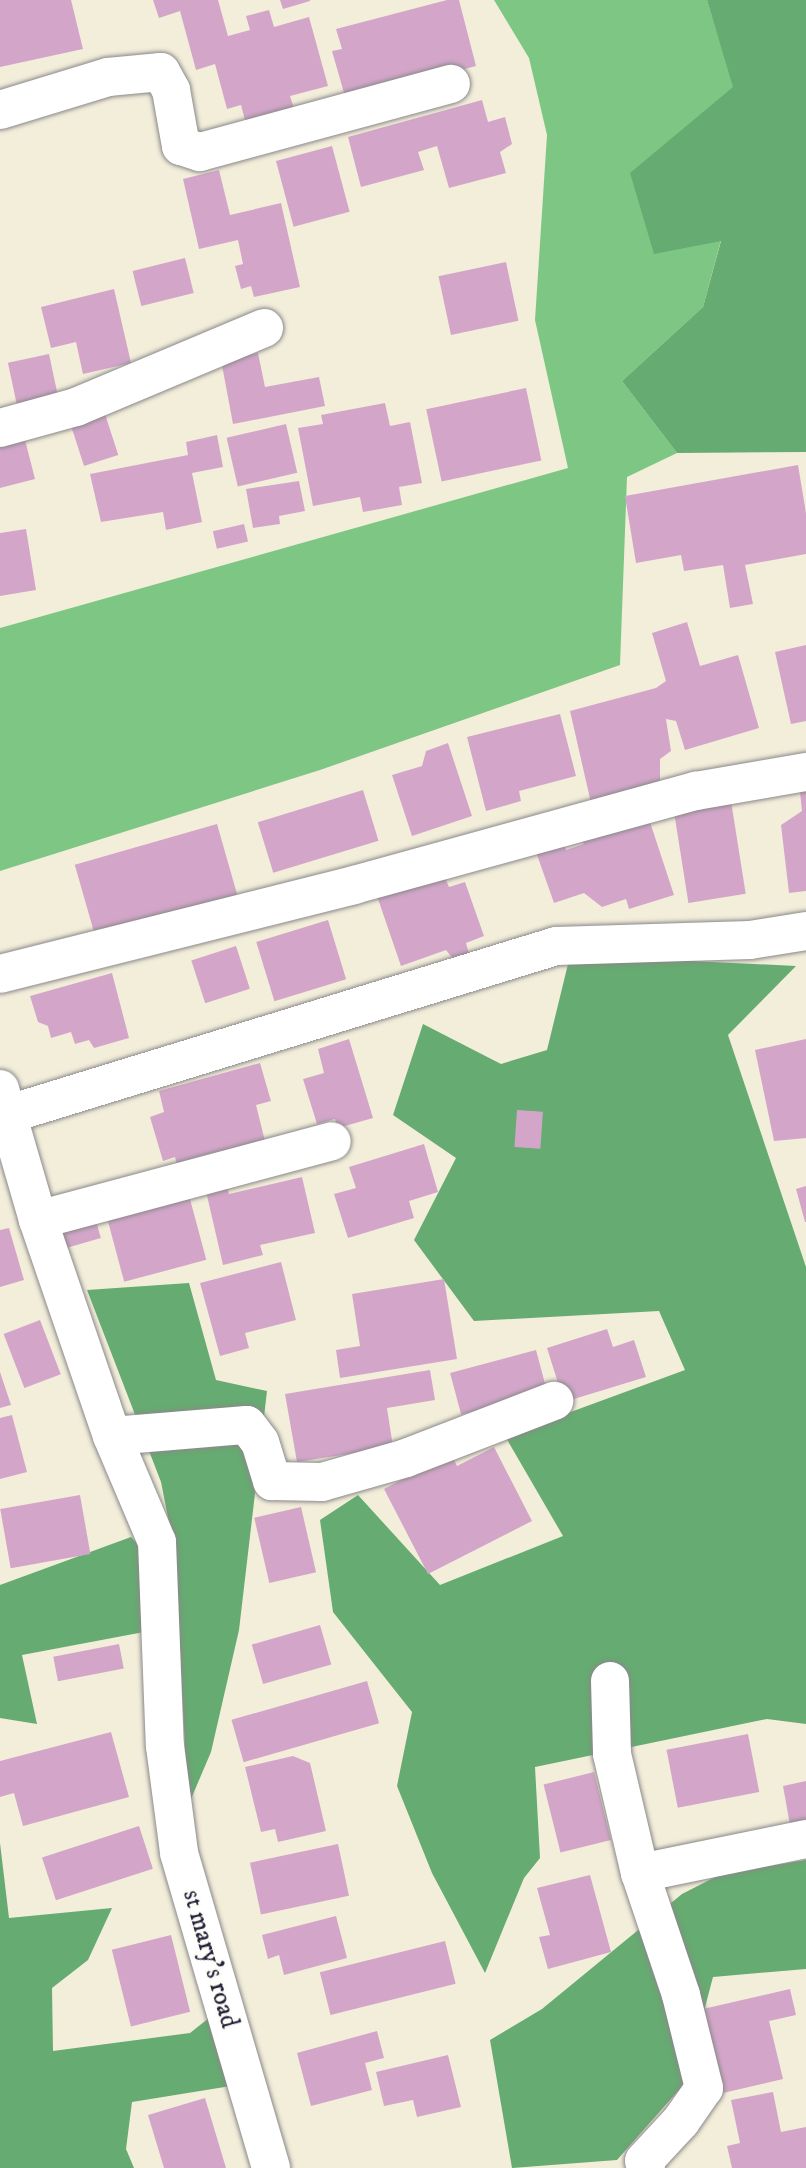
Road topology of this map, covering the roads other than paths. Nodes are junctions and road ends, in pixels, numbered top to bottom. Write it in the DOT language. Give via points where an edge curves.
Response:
graph roads {
  1 [pos="451,84"];
  2 [pos="0,110"];
  3 [pos="264,328"];
  4 [pos="0,428"];
  5 [pos="806,772"];
  6 [pos="806,931"];
  7 [pos="0,974"];
  8 [pos="5,1102"];
  9 [pos="332,1141"];
  10 [pos="38,1220"];
  11 [pos="554,1401"];
  12 [pos="112,1436"];
  13 [pos="610,1681"];
  14 [pos="806,1839"];
  15 [pos="640,1873"];
  16 [pos="271,2168"];
  17 [pos="646,2168"];
  1 -- 2 [label="street" via="200,152 181,146 171,90 160,72 108,77"];
  3 -- 4 [label="street" via="76,407"];
  5 -- 7 [label="street" via="696,791 354,885"];
  6 -- 8 [label="street" via="750,940 556,946"];
  8 -- 10 [label="street, st mary's road"];
  9 -- 10 [label="street"];
  10 -- 12 [label="street, st mary's road"];
  11 -- 12 [label="street" via="406,1458 323,1482 272,1481 260,1442 247,1425"];
  12 -- 16 [label="street, st mary's road" via="157,1542 165,1746 179,1853"];
  13 -- 15 [label="street" via="612,1754"];
  14 -- 15 [label="street"];
  15 -- 17 [label="street" via="681,1995 704,2088 644,2161"];
}
